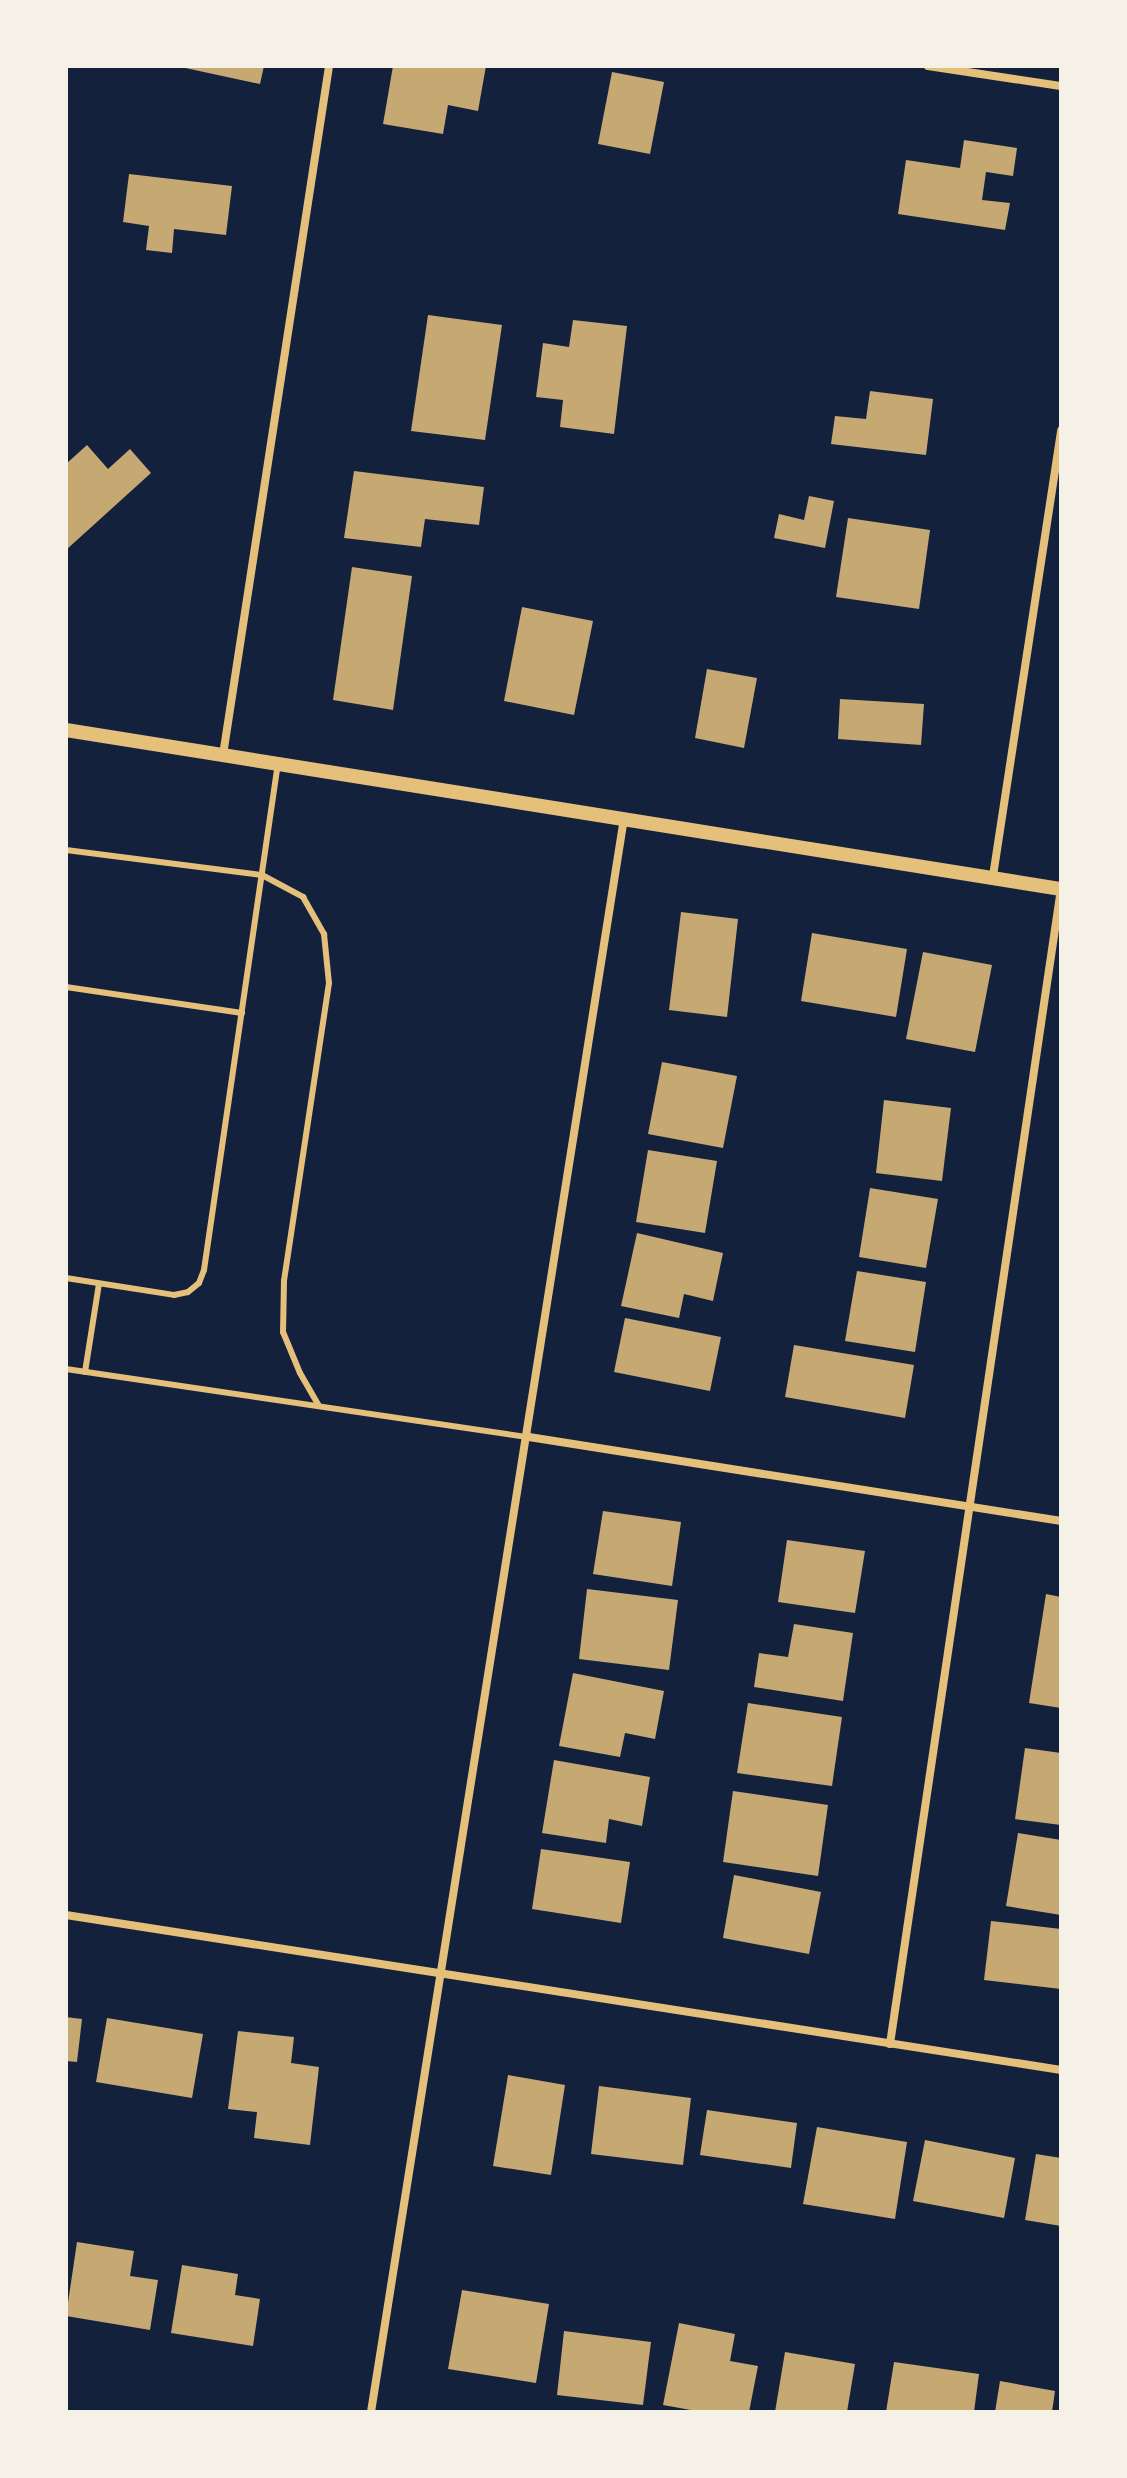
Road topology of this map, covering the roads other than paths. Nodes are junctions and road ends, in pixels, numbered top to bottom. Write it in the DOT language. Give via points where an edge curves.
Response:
graph roads {
  1 [pos="329,66"];
  2 [pos="928,66"];
  3 [pos="1061,86"];
  4 [pos="1061,430"];
  5 [pos="66,730"];
  6 [pos="223,755"];
  7 [pos="278,763"];
  8 [pos="624,818"];
  9 [pos="66,850"];
  10 [pos="262,875"];
  11 [pos="993,876"];
  12 [pos="1061,889"];
  13 [pos="66,987"];
  14 [pos="242,1013"];
  15 [pos="66,1278"];
  16 [pos="99,1284"];
  17 [pos="66,1369"];
  18 [pos="85,1372"];
  19 [pos="319,1406"];
  20 [pos="529,1437"];
  21 [pos="967,1506"];
  22 [pos="1061,1521"];
  23 [pos="66,1915"];
  24 [pos="439,1975"];
  25 [pos="890,2044"];
  26 [pos="1061,2070"];
  27 [pos="371,2412"];
  1 -- 6 [label="street"];
  2 -- 3 [label="street"];
  4 -- 11 [label="street"];
  5 -- 6 [label="street"];
  6 -- 7 [label="street"];
  7 -- 8 [label="street"];
  7 -- 10 [label="lane"];
  8 -- 11 [label="street"];
  8 -- 20 [label="street"];
  9 -- 10 [label="lane"];
  10 -- 14 [label="lane"];
  10 -- 19 [label="lane" via="303,897 324,934 329,983 286,1265 283,1332"];
  11 -- 12 [label="street"];
  12 -- 21 [label="street"];
  13 -- 14 [label="lane"];
  14 -- 16 [label="lane" via="199,1283 174,1295"];
  15 -- 16 [label="lane"];
  16 -- 18 [label="lane"];
  17 -- 18 [label="lane"];
  18 -- 19 [label="lane"];
  19 -- 20 [label="lane"];
  20 -- 21 [label="street"];
  20 -- 24 [label="street"];
  21 -- 22 [label="street"];
  21 -- 25 [label="street"];
  23 -- 24 [label="street"];
  24 -- 25 [label="street"];
  24 -- 27 [label="street"];
  25 -- 26 [label="street"];
}
